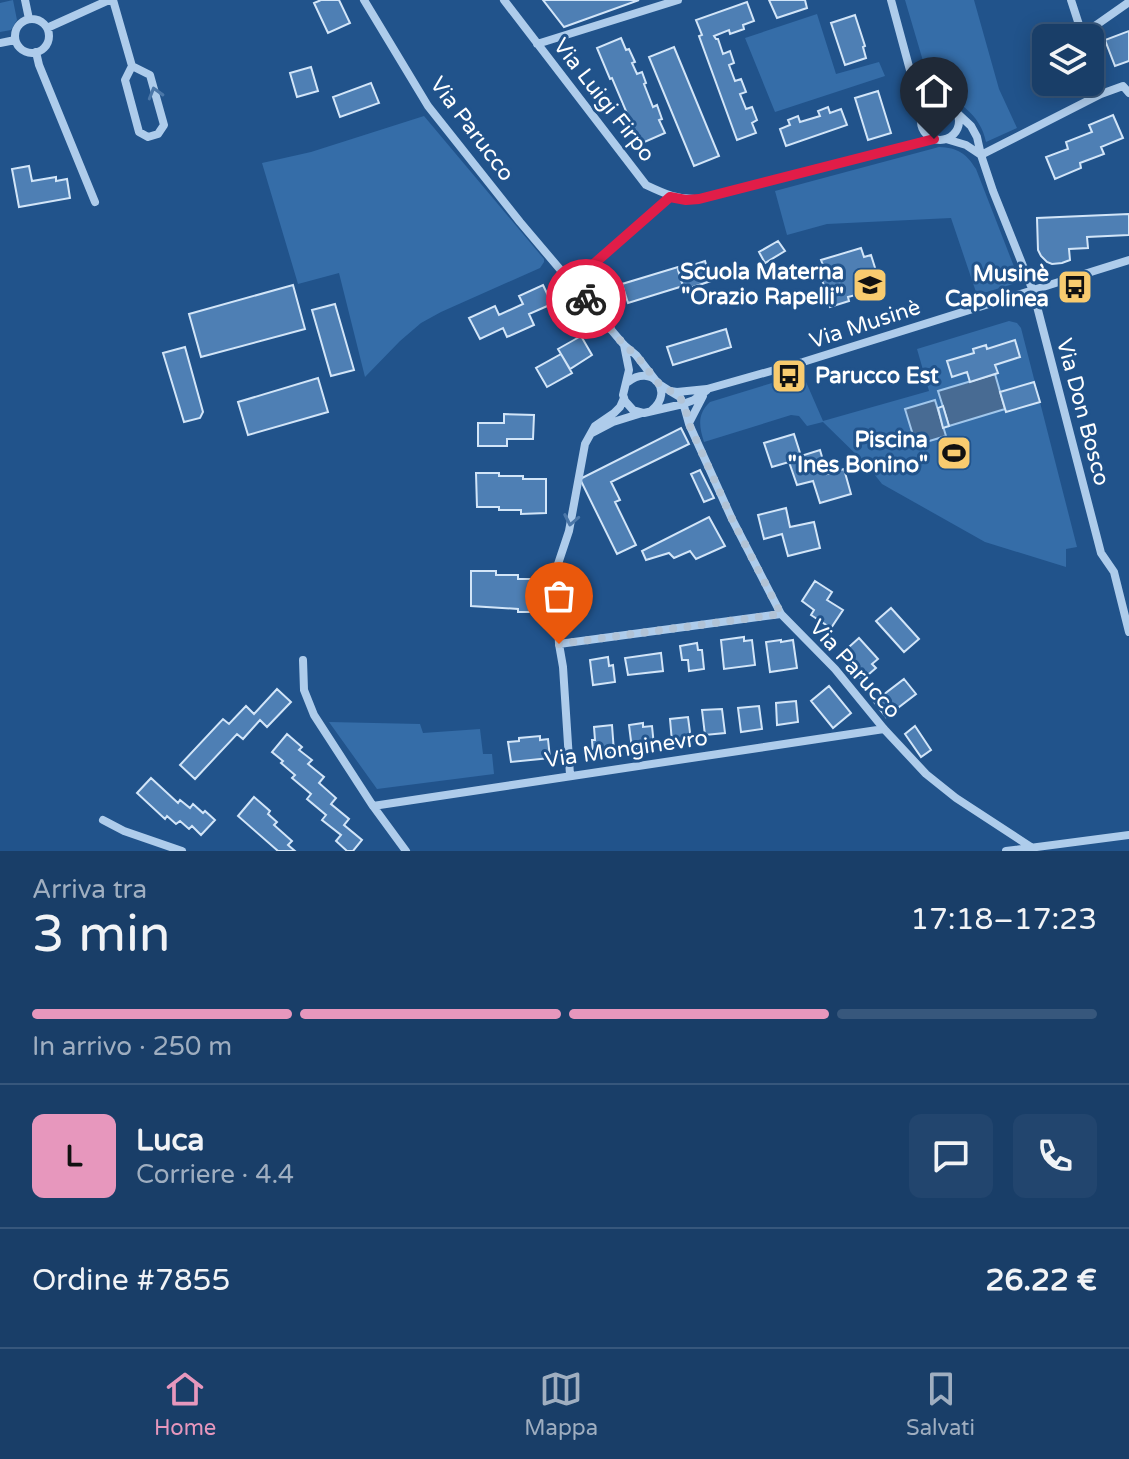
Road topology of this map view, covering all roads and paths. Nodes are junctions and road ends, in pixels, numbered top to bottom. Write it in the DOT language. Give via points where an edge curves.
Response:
graph roads {
  1 [pos="25,0"];
  2 [pos="111,0"];
  3 [pos="364,0"];
  4 [pos="504,0"];
  5 [pos="678,0"];
  6 [pos="891,0"];
  7 [pos="1071,0"];
  8 [pos="1129,2"];
  9 [pos="29,19"];
  10 [pos="1079,24"];
  11 [pos="1100,24"];
  12 [pos="47,28"];
  13 [pos="15,40"];
  14 [pos="0,43"];
  15 [pos="537,44"];
  16 [pos="36,52"];
  17 [pos="132,66"];
  18 [pos="914,85"];
  19 [pos="1104,93"];
  20 [pos="1129,93"];
  21 [pos="1097,96"];
  22 [pos="945,103"];
  23 [pos="957,113"];
  24 [pos="922,127"];
  25 [pos="934,139"];
  26 [pos="946,139"];
  27 [pos="981,155"];
  28 [pos="670,197"];
  29 [pos="95,202"];
  30 [pos="1129,260"];
  31 [pos="572,283"];
  32 [pos="1033,291"];
  33 [pos="624,345"];
  34 [pos="627,382"];
  35 [pos="658,382"];
  36 [pos="707,389"];
  37 [pos="670,391"];
  38 [pos="624,398"];
  39 [pos="683,404"];
  40 [pos="665,408"];
  41 [pos="646,412"];
  42 [pos="689,424"];
  43 [pos="585,444"];
  44 [pos="781,614"];
  45 [pos="1129,632"];
  46 [pos="559,644"];
  47 [pos="303,660"];
  48 [pos="884,729"];
  49 [pos="570,775"];
  50 [pos="373,806"];
  51 [pos="103,820"];
  52 [pos="1129,835"];
  53 [pos="1031,847"];
  54 [pos="182,851"];
  55 [pos="406,851"];
  56 [pos="1006,851"];
  1 -- 9 [label="street"];
  2 -- 12 [label="street"];
  2 -- 17 [label="street"];
  3 -- 31 [label="street, Via Parucco" via="428,106"];
  4 -- 15 [label="street, Via Luigi Firpo"];
  5 -- 15 [label="street"];
  6 -- 18 [label="street"];
  7 -- 10 [label="street"];
  8 -- 11 [label="street"];
  9 -- 12 [label="street"];
  9 -- 13 [label="street" via="17,27"];
  12 -- 16 [label="street" via="47,43"];
  13 -- 14 [label="street"];
  13 -- 16 [label="street" via="21,49"];
  15 -- 28 [label="street, Via Luigi Firpo" via="646,185"];
  16 -- 29 [label="street"];
  17 -- 17 [label="street, one-way" via="125,80 139,132 148,137 158,134 164,125 150,75"];
  18 -- 22 [label="street"];
  18 -- 24 [label="street"];
  19 -- 20 [label="street" via="1123,86"];
  21 -- 27 [label="street"];
  22 -- 23 [label="street"];
  22 -- 24 [label="street" via="929,106"];
  23 -- 26 [label="street" via="959,125"];
  23 -- 27 [label="street" via="974,131"];
  24 -- 25 [label="street"];
  25 -- 26 [label="street"];
  25 -- 28 [label="street" via="699,199"];
  26 -- 27 [label="street"];
  27 -- 32 [label="street"];
  28 -- 31 [label="street"];
  30 -- 32 [label="street, Via Musinè"];
  31 -- 33 [label="street, Via Parucco"];
  32 -- 36 [label="street, Via Musinè"];
  32 -- 45 [label="street, Via Don Bosco" via="1101,553 1114,572"];
  33 -- 34 [label="street"];
  33 -- 35 [label="street, Via Parucco"];
  34 -- 35 [label="street" via="638,375"];
  34 -- 38 [label="street"];
  35 -- 37 [label="street, Via Parucco"];
  35 -- 41 [label="street" via="659,404"];
  36 -- 37 [label="street"];
  36 -- 39 [label="street"];
  36 -- 42 [label="street"];
  37 -- 39 [label="street, Via Parucco"];
  38 -- 41 [label="street" via="633,410"];
  38 -- 43 [label="street" via="595,426"];
  39 -- 40 [label="street"];
  39 -- 42 [label="street, Via Parucco"];
  40 -- 41 [label="street"];
  40 -- 42 [label="street"];
  41 -- 43 [label="street" via="602,427"];
  42 -- 44 [label="street, Via Parucco"];
  43 -- 46 [label="street, one-way" via="556,570"];
  44 -- 46 [label="street"];
  44 -- 48 [label="street, Via Parucco"];
  46 -- 49 [label="street"];
  47 -- 50 [label="street" via="304,690 314,715"];
  48 -- 49 [label="street, Via Monginevro"];
  48 -- 53 [label="street, Via Parucco" via="926,774"];
  49 -- 50 [label="street, Via Monginevro"];
  50 -- 55 [label="street"];
  51 -- 54 [label="street"];
  52 -- 53 [label="street"];
  53 -- 56 [label="street"];
}
